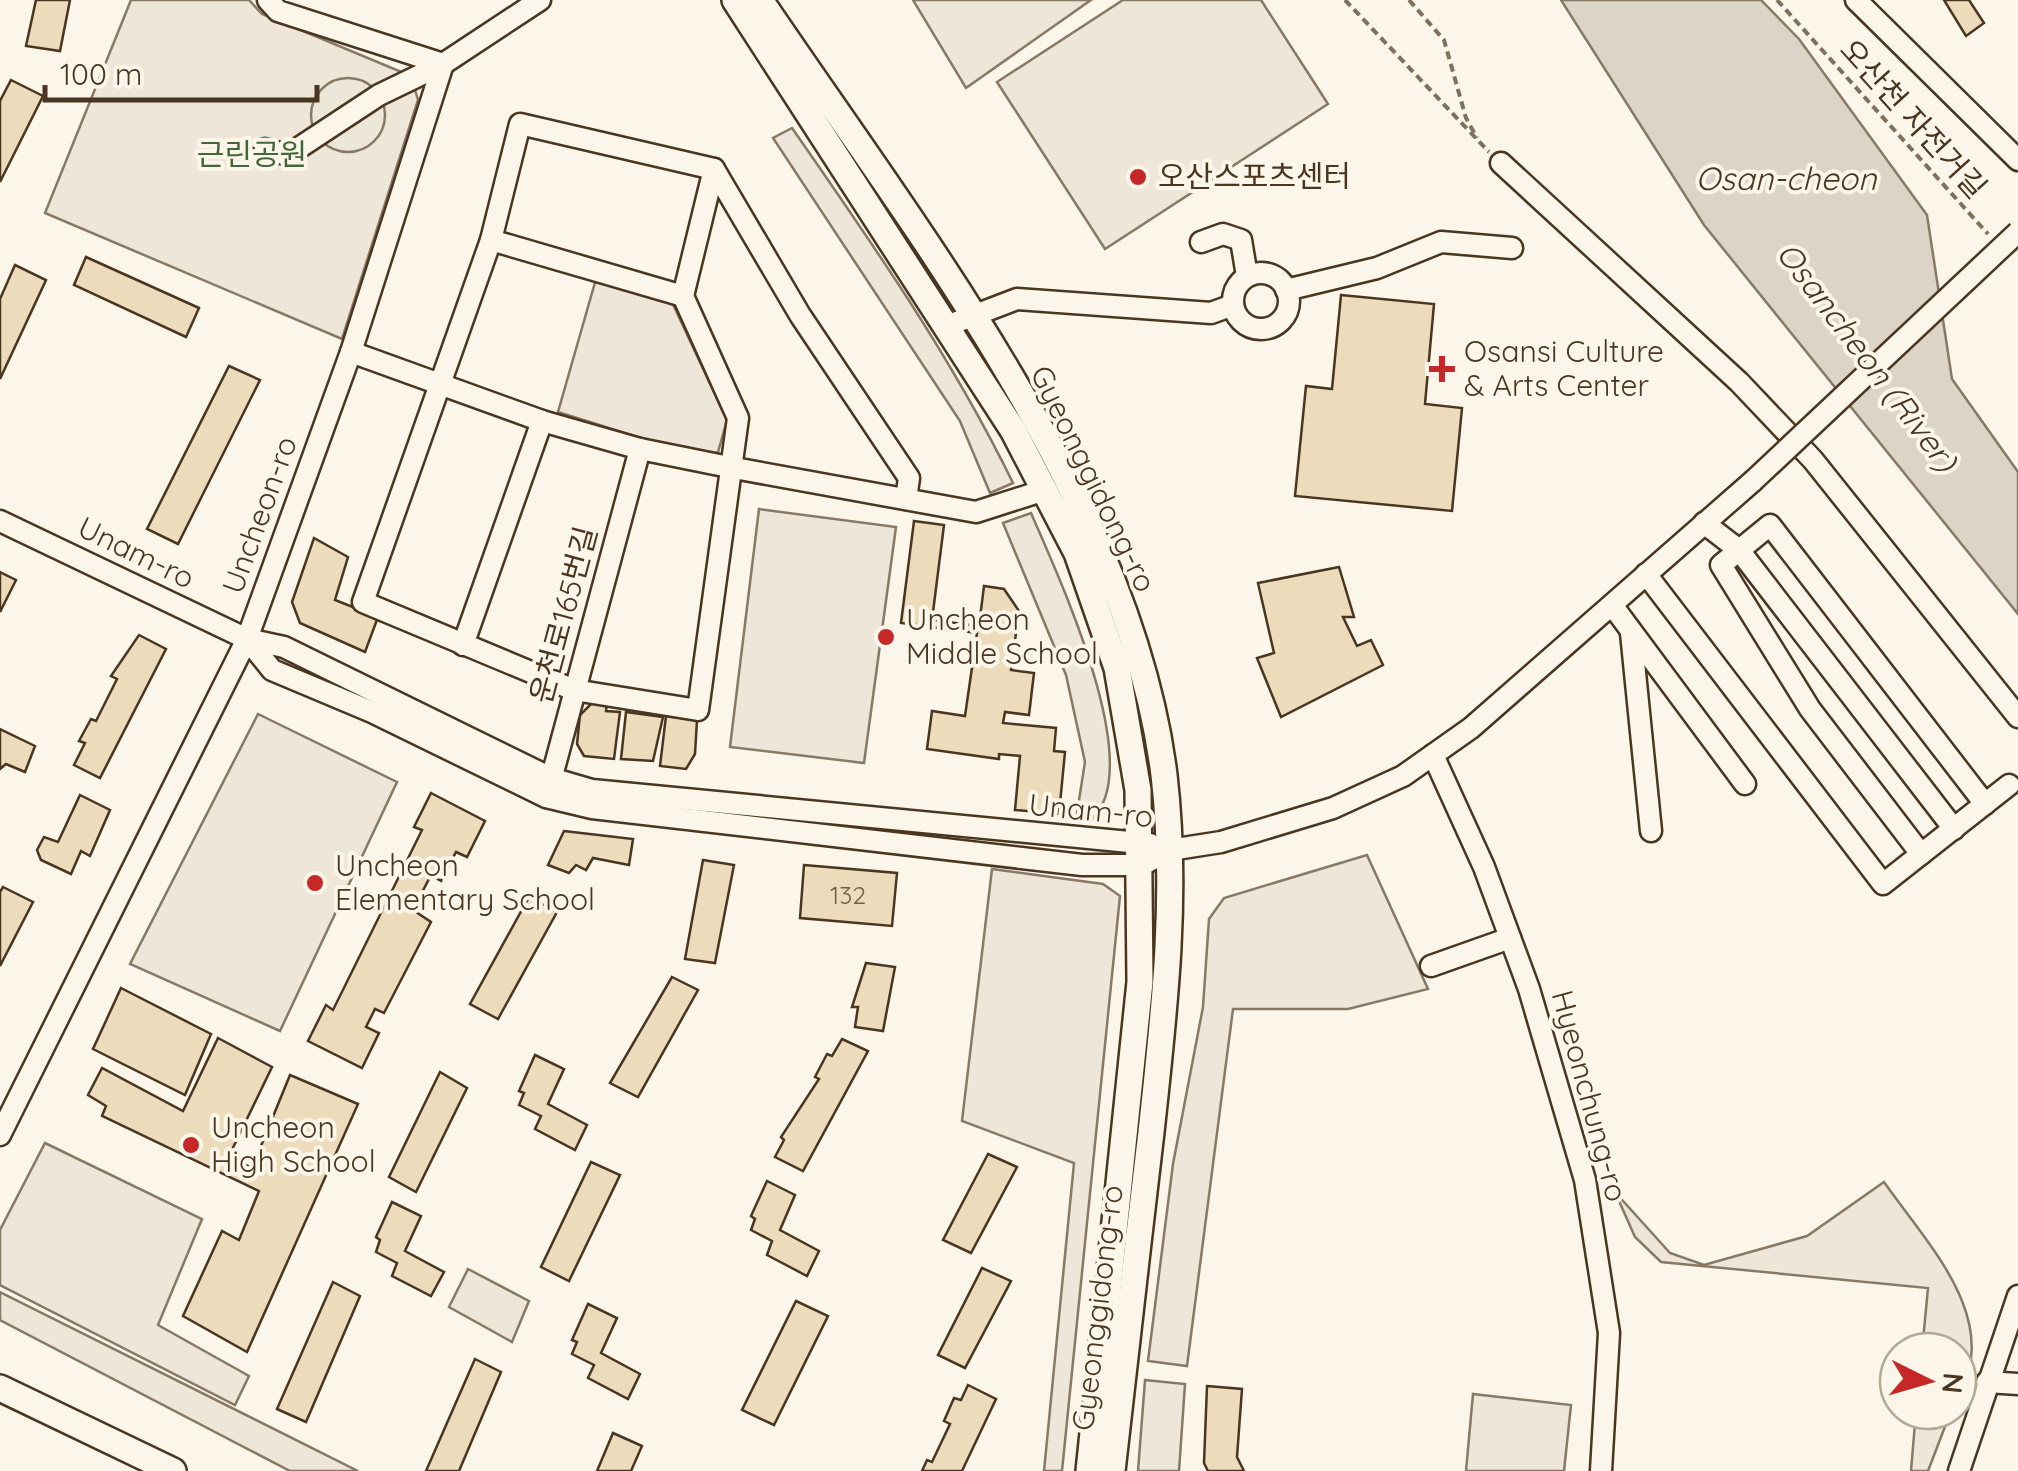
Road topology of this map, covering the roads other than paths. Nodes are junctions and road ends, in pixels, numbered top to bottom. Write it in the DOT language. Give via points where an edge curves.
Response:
graph roads {
  1 [pos="268,0"];
  2 [pos="540,0"];
  3 [pos="735,0"];
  4 [pos="760,0"];
  5 [pos="1856,0"];
  6 [pos="443,64"];
  7 [pos="266,149"];
  8 [pos="2018,160"];
  9 [pos="1501,164"];
  10 [pos="714,169"];
  11 [pos="2018,232"];
  12 [pos="491,240"];
  13 [pos="1201,242"];
  14 [pos="1512,248"];
  15 [pos="1248,276"];
  16 [pos="1286,290"];
  17 [pos="683,296"];
  18 [pos="1233,305"];
  19 [pos="960,319"];
  20 [pos="351,352"];
  21 [pos="438,384"];
  22 [pos="542,421"];
  23 [pos="640,449"];
  24 [pos="734,468"];
  25 [pos="1045,490"];
  26 [pos="906,499"];
  27 [pos="0,521"];
  28 [pos="1704,523"];
  29 [pos="1739,550"];
  30 [pos="1646,574"];
  31 [pos="1612,604"];
  32 [pos="1631,630"];
  33 [pos="246,639"];
  34 [pos="464,645"];
  35 [pos="574,690"];
  36 [pos="2018,717"];
  37 [pos="1433,754"];
  38 [pos="1746,784"];
  39 [pos="2009,785"];
  40 [pos="549,788"];
  41 [pos="1985,804"];
  42 [pos="1954,829"];
  43 [pos="1651,830"];
  44 [pos="1170,850"];
  45 [pos="1141,853"];
  46 [pos="1921,854"];
  47 [pos="1510,938"];
  48 [pos="1431,966"];
  49 [pos="0,1135"];
  50 [pos="2018,1296"];
  51 [pos="1987,1382"];
  52 [pos="2018,1384"];
  53 [pos="0,1388"];
  54 [pos="174,1471"];
  55 [pos="1089,1471"];
  56 [pos="1113,1471"];
  57 [pos="1601,1471"];
  58 [pos="1959,1471"];
  1 -- 6 [label="street" via="278,11"];
  2 -- 6 [label="street"];
  3 -- 19 [label="main road, Gyeonggidong-ro"];
  4 -- 19 [label="main road, Gyeonggidong-ro"];
  5 -- 8 [label="street"];
  6 -- 7 [label="street" via="379,95 288,155"];
  6 -- 20 [label="street, Uncheon-ro"];
  9 -- 36 [label="street" via="1740,382 1813,460"];
  10 -- 12 [label="street" via="520,124"];
  10 -- 17 [label="street"];
  10 -- 26 [label="street" via="800,315 909,478"];
  11 -- 28 [label="street, bridge"];
  12 -- 17 [label="street"];
  12 -- 21 [label="street"];
  13 -- 15 [label="street" via="1223,234 1241,240"];
  14 -- 16 [label="street" via="1441,242 1377,268"];
  15 -- 16 [label="street" via="1270,274"];
  15 -- 18 [label="street" via="1236,286"];
  16 -- 18 [label="street" via="1286,313 1266,328 1240,320"];
  17 -- 24 [label="street" via="738,418"];
  18 -- 19 [label="street" via="1211,313 1017,299"];
  19 -- 25 [label="main road, Gyeonggidong-ro"];
  19 -- 44 [label="main road, Gyeonggidong-ro" via="1042,434 1117,598 1150,702"];
  20 -- 21 [label="street"];
  20 -- 33 [label="street, Uncheon-ro"];
  21 -- 22 [label="street"];
  21 -- 34 [label="street" via="363,602"];
  22 -- 23 [label="street"];
  22 -- 34 [label="street"];
  23 -- 24 [label="street"];
  23 -- 35 [label="street, 운천로165번길"];
  24 -- 26 [label="street"];
  24 -- 35 [label="street" via="698,710"];
  25 -- 26 [label="street" via="976,512"];
  25 -- 45 [label="main road, Gyeonggidong-ro" via="1100,608 1117,668"];
  27 -- 33 [label="street, Unam-ro"];
  28 -- 29 [label="street"];
  28 -- 30 [label="street"];
  29 -- 41 [label="street" via="1770,525"];
  29 -- 42 [label="street"];
  29 -- 46 [label="street" via="1721,565 1810,709"];
  30 -- 31 [label="street"];
  30 -- 46 [label="street" via="1883,884"];
  31 -- 32 [label="street"];
  31 -- 37 [label="street"];
  32 -- 38 [label="street"];
  32 -- 43 [label="street"];
  33 -- 40 [label="street, Unam-ro" via="284,648"];
  33 -- 49 [label="street, Uncheon-ro"];
  34 -- 35 [label="street"];
  35 -- 40 [label="street, 운천로165번길"];
  37 -- 44 [label="street" via="1333,808"];
  37 -- 47 [label="street, Hyeonchung-ro"];
  39 -- 41 [label="street"];
  40 -- 45 [label="street, Unam-ro" via="1093,842"];
  41 -- 42 [label="street"];
  42 -- 46 [label="street"];
  44 -- 45 [label="street, Unam-ro"];
  44 -- 56 [label="main road, Gyeonggidong-ro" via="1165,1008"];
  45 -- 55 [label="main road, Gyeonggidong-ro" via="1135,1050"];
  47 -- 48 [label="street"];
  47 -- 57 [label="street, Hyeonchung-ro" via="1585,1180 1609,1333"];
  50 -- 51 [label="street"];
  51 -- 52 [label="street"];
  51 -- 58 [label="street"];
  53 -- 54 [label="main road"];
}
